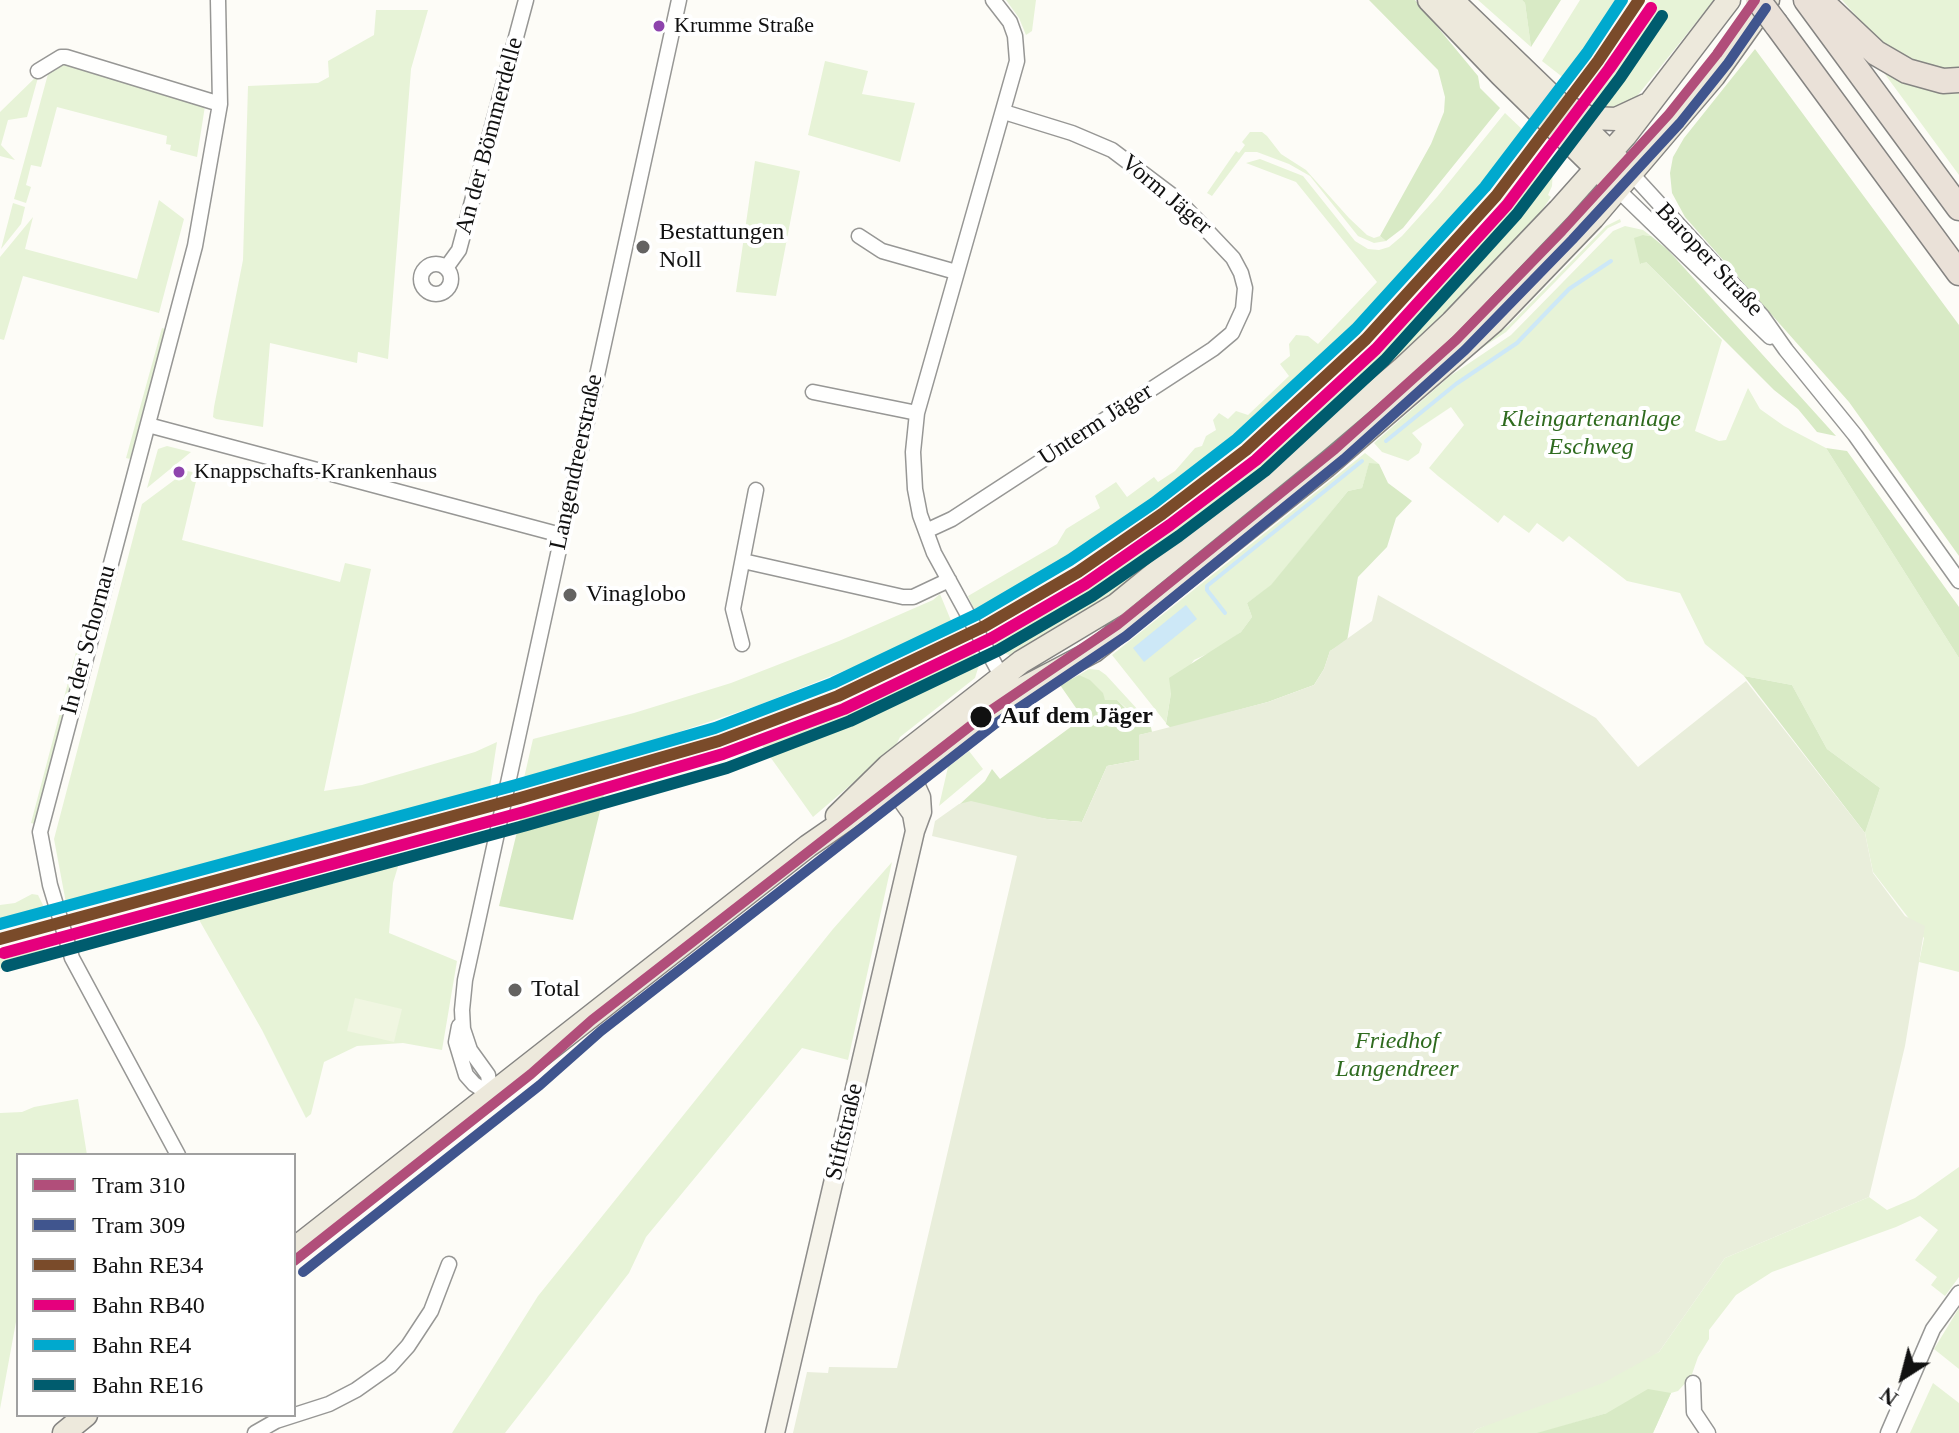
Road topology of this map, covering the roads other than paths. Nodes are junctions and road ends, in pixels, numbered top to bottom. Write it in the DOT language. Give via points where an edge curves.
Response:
graph roads {
  1 [pos="218,0"];
  2 [pos="526,0"];
  3 [pos="679,0"];
  4 [pos="993,0"];
  5 [pos="1429,0"];
  6 [pos="1452,0"];
  7 [pos="1729,0"];
  8 [pos="1758,0"];
  9 [pos="1768,0"];
  10 [pos="1811,1"];
  11 [pos="1506,68"];
  12 [pos="38,71"];
  13 [pos="1959,80"];
  14 [pos="1651,103"];
  15 [pos="220,104"];
  16 [pos="1004,112"];
  17 [pos="1554,113"];
  18 [pos="1593,148"];
  19 [pos="1624,181"];
  20 [pos="1959,208"];
  21 [pos="859,236"];
  22 [pos="446,268"];
  23 [pos="956,272"];
  24 [pos="1959,273"];
  25 [pos="1245,300"];
  26 [pos="813,392"];
  27 [pos="917,413"];
  28 [pos="148,425"];
  29 [pos="756,490"];
  30 [pos="926,531"];
  31 [pos="561,535"];
  32 [pos="743,561"];
  33 [pos="949,580"];
  34 [pos="1959,581"];
  35 [pos="742,644"];
  36 [pos="1007,686"];
  37 [pos="897,775"];
  38 [pos="491,1095"];
  39 [pos="177,1153"];
  40 [pos="296,1247"];
  41 [pos="449,1264"];
  42 [pos="1959,1293"];
  43 [pos="1693,1383"];
  44 [pos="296,1416"];
  45 [pos="84,1417"];
  46 [pos="277,1423"];
  47 [pos="64,1433"];
  48 [pos="255,1433"];
  49 [pos="775,1433"];
  50 [pos="1708,1433"];
  51 [pos="1888,1433"];
  1 -- 15 [label="street, In der Schornau"];
  2 -- 22 [label="street, An der Bömmerdelle" via="459,250"];
  3 -- 31 [label="street, Langendreerstraße"];
  4 -- 16 [label="street" via="1010,22 1017,53"];
  5 -- 11 [label="main road, Baroper Straße"];
  6 -- 11 [label="main road, Baroper Straße"];
  7 -- 14 [label="main road"];
  8 -- 24 [label="highway, bridge"];
  9 -- 19 [label="main road" via="1714,76"];
  10 -- 13 [label="highway" via="1907,71"];
  10 -- 20 [label="highway"];
  11 -- 17 [label="main road, Baroper Straße"];
  12 -- 15 [label="street" via="66,57"];
  14 -- 18 [label="main road"];
  14 -- 18 [label="main road" via="1626,116"];
  15 -- 28 [label="street, In der Schornau" via="195,246"];
  16 -- 23 [label="street"];
  16 -- 25 [label="street, Vorm Jäger" via="1072,133 1137,167 1222,244 1241,273"];
  17 -- 18 [label="main road, Baroper Straße"];
  17 -- 18 [label="main road, Baroper Straße" via="1590,118"];
  18 -- 19 [label="main road, Baroper Straße"];
  18 -- 36 [label="main road" via="1559,210 1452,322 1315,443 1116,605 1021,662"];
  19 -- 34 [label="street, Baroper Straße" via="1786,350 1855,435"];
  19 -- 36 [label="main road" via="1493,322 1325,467 1094,651"];
  21 -- 23 [label="street" via="882,251"];
  23 -- 27 [label="street"];
  25 -- 30 [label="street, Unterm Jäger" via="1238,324 1221,344"];
  26 -- 27 [label="street"];
  27 -- 30 [label="street" via="915,489"];
  28 -- 31 [label="street"];
  28 -- 39 [label="street, In der Schornau" via="40,840 72,958"];
  29 -- 32 [label="street"];
  30 -- 33 [label="street"];
  31 -- 38 [label="street, Langendreerstraße" via="465,980 462,1019 470,1050 488,1075"];
  32 -- 33 [label="street" via="903,597"];
  32 -- 35 [label="street" via="732,614"];
  33 -- 36 [label="street"];
  36 -- 37 [label="main road"];
  37 -- 38 [label="main road" via="856,795 808,846"];
  37 -- 49 [label="street, Stiftstraße" via="922,801 920,820"];
  38 -- 40 [label="main road"];
  41 -- 44 [label="street" via="431,1311 390,1366 356,1390"];
  42 -- 51 [label="street" via="1923,1348"];
  43 -- 50 [label="street" via="1694,1412"];
  45 -- 47 [label="main road"];
  46 -- 48 [label="street"];
}
